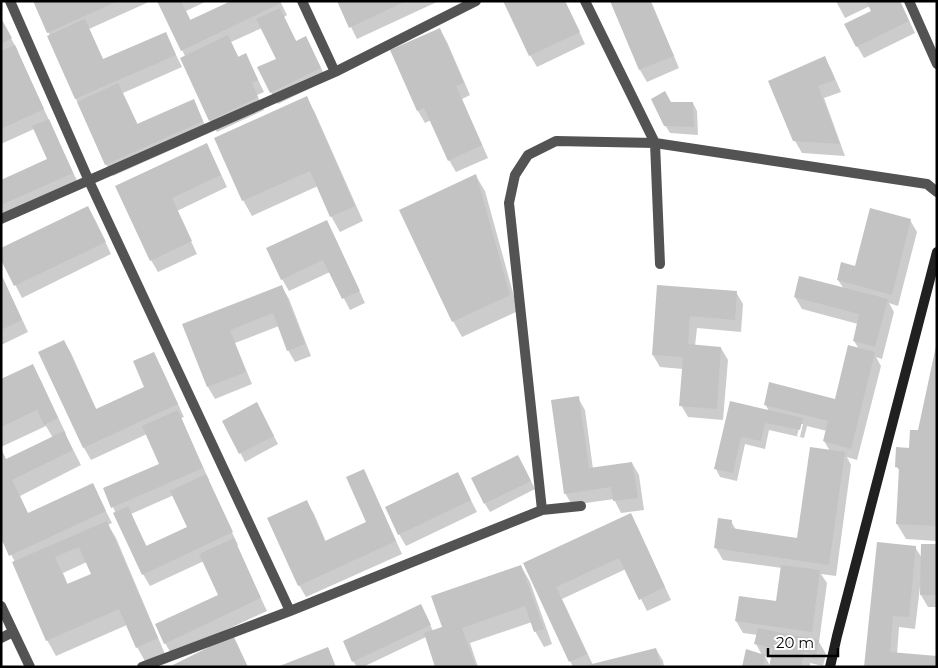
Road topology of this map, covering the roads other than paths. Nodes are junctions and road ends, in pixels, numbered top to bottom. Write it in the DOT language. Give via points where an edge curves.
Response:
graph roads {
  1 [pos="10,1"];
  2 [pos="302,1"];
  3 [pos="476,1"];
  4 [pos="585,1"];
  5 [pos="909,1"];
  6 [pos="937,64"];
  7 [pos="335,72"];
  8 [pos="655,143"];
  9 [pos="89,181"];
  10 [pos="937,192"];
  11 [pos="1,219"];
  12 [pos="937,252"];
  13 [pos="660,264"];
  14 [pos="581,506"];
  15 [pos="542,510"];
  16 [pos="1,606"];
  17 [pos="290,611"];
  18 [pos="13,632"];
  19 [pos="1,638"];
  20 [pos="30,667"];
  21 [pos="142,667"];
  22 [pos="830,667"];
  1 -- 9 [label="street"];
  2 -- 7 [label="street"];
  3 -- 7 [label="street"];
  4 -- 8 [label="street"];
  5 -- 6 [label="street"];
  7 -- 9 [label="street"];
  8 -- 10 [label="street" via="927,184"];
  8 -- 13 [label="street"];
  8 -- 15 [label="street" via="556,141 528,155 516,175 509,203"];
  9 -- 11 [label="street"];
  9 -- 17 [label="street"];
  12 -- 22 [label="street"];
  14 -- 15 [label="street"];
  15 -- 17 [label="street"];
  16 -- 18 [label="street"];
  17 -- 21 [label="street"];
  18 -- 19 [label="street"];
  18 -- 20 [label="street"];
}
